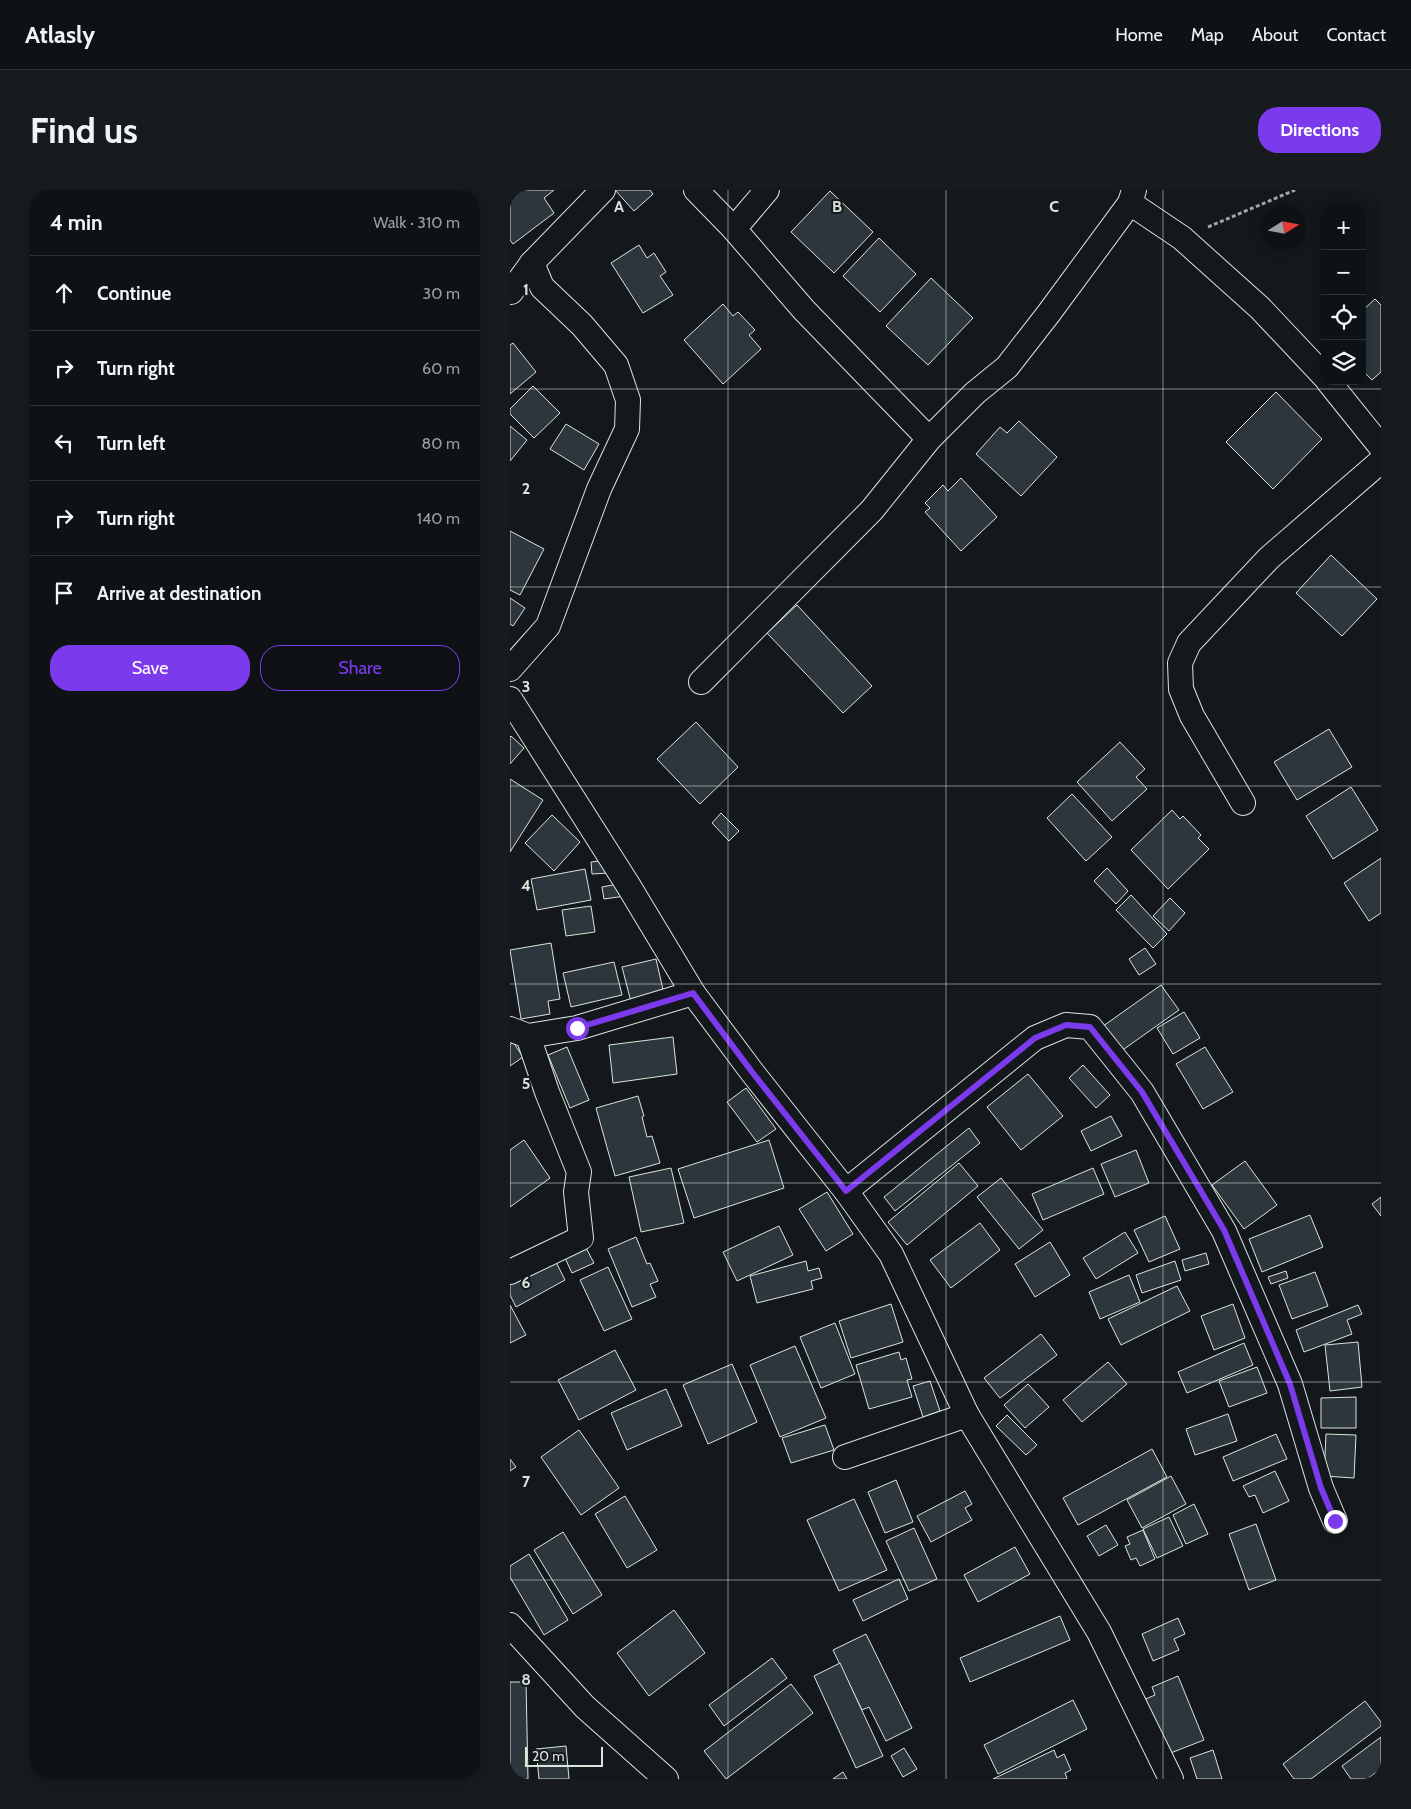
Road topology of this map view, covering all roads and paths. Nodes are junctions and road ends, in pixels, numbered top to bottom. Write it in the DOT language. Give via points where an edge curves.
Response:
graph roads {
  1 [pos="604,190"];
  2 [pos="696,190"];
  3 [pos="767,190"];
  4 [pos="1295,190"];
  5 [pos="1132,196"];
  6 [pos="734,229"];
  7 [pos="1182,238"];
  8 [pos="532,263"];
  9 [pos="510,292"];
  10 [pos="1321,373"];
  11 [pos="1331,385"];
  12 [pos="929,439"];
  13 [pos="1381,448"];
  14 [pos="1381,461"];
  15 [pos="510,670"];
  16 [pos="701,682"];
  17 [pos="510,699"];
  18 [pos="1243,803"];
  19 [pos="693,993"];
  20 [pos="519,1032"];
  21 [pos="846,1191"];
  22 [pos="510,1272"];
  23 [pos="967,1415"];
  24 [pos="845,1457"];
  25 [pos="1335,1521"];
  26 [pos="510,1625"];
  27 [pos="666,1779"];
  28 [pos="1171,1779"];
  1 -- 8 [label="street"];
  2 -- 6 [label="street"];
  3 -- 6 [label="street"];
  4 -- 7 [label="path"];
  5 -- 7 [label="street"];
  5 -- 12 [label="street" via="1007,366"];
  6 -- 12 [label="street" via="804,310"];
  7 -- 10 [label="street" via="1260,308"];
  8 -- 9 [label="street"];
  8 -- 15 [label="street" via="542,287 582,325 616,365 628,400 626,429 599,489 548,626"];
  11 -- 13 [label="street"];
  12 -- 16 [label="street" via="872,510"];
  14 -- 18 [label="street" via="1269,558 1189,643 1180,663 1181,689 1192,716"];
  17 -- 19 [label="street"];
  19 -- 20 [label="street" via="577,1028"];
  19 -- 21 [label="street"];
  20 -- 22 [label="street" via="579,1172 576,1192 581,1238"];
  21 -- 23 [label="street" via="891,1254"];
  21 -- 25 [label="street" via="1035,1038 1066,1025 1090,1027 1142,1092 1224,1230 1290,1384 1321,1488"];
  23 -- 24 [label="street"];
  23 -- 28 [label="street" via="1099,1632"];
  26 -- 27 [label="street" via="585,1708"];
}
